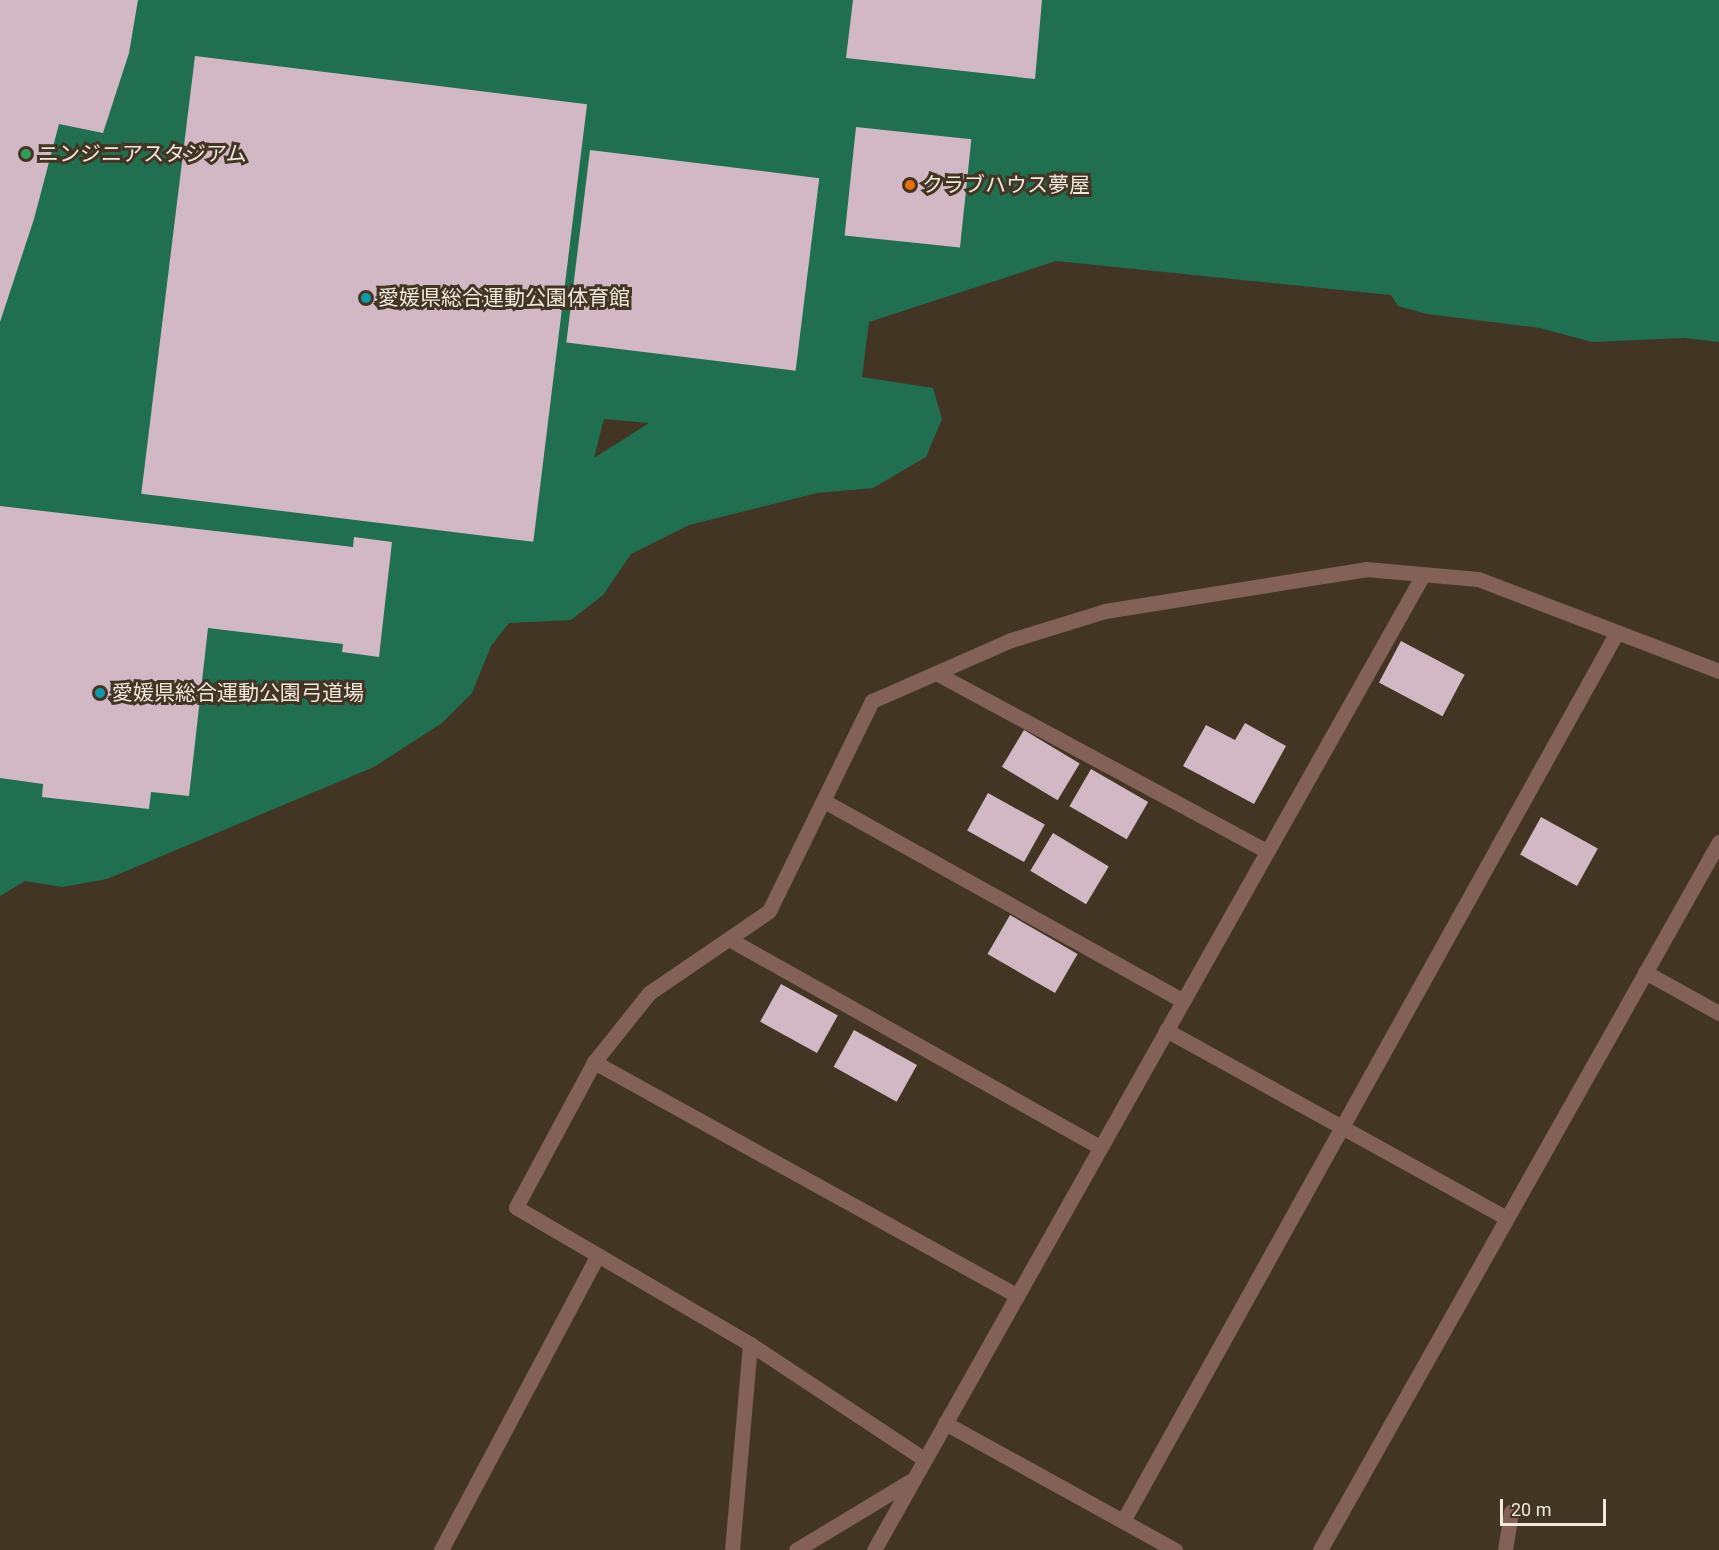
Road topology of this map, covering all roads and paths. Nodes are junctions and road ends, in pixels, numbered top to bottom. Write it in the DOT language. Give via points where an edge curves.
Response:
graph roads {
  1 [pos="1422,575"];
  2 [pos="1617,632"];
  3 [pos="1719,671"];
  4 [pos="936,673"];
  5 [pos="824,801"];
  6 [pos="1719,842"];
  7 [pos="1267,851"];
  8 [pos="729,939"];
  9 [pos="1646,972"];
  10 [pos="1183,1001"];
  11 [pos="1719,1012"];
  12 [pos="1166,1030"];
  13 [pos="594,1062"];
  14 [pos="1342,1126"];
  15 [pos="1100,1147"];
  16 [pos="1507,1218"];
  17 [pos="598,1255"];
  18 [pos="1016,1295"];
  19 [pos="750,1344"];
  20 [pos="945,1423"];
  21 [pos="924,1459"];
  22 [pos="913,1480"];
  23 [pos="1511,1511"];
  24 [pos="1123,1521"];
  25 [pos="441,1550"];
  26 [pos="732,1550"];
  27 [pos="796,1550"];
  28 [pos="873,1550"];
  29 [pos="1175,1550"];
  30 [pos="1320,1550"];
  31 [pos="1505,1550"];
  1 -- 2 [label="street" via="1478,579"];
  1 -- 4 [label="street" via="1366,569 1105,611 1011,639"];
  1 -- 7 [label="street"];
  2 -- 3 [label="street"];
  2 -- 14 [label="street"];
  4 -- 5 [label="street" via="872,701"];
  4 -- 7 [label="street"];
  5 -- 8 [label="street" via="769,911"];
  5 -- 10 [label="street"];
  6 -- 9 [label="street"];
  7 -- 10 [label="street"];
  8 -- 13 [label="street" via="649,993"];
  8 -- 15 [label="street"];
  9 -- 11 [label="street"];
  9 -- 16 [label="street"];
  10 -- 12 [label="street"];
  12 -- 14 [label="street"];
  12 -- 15 [label="street"];
  13 -- 17 [label="street" via="516,1207"];
  13 -- 18 [label="street"];
  14 -- 16 [label="street"];
  14 -- 24 [label="street"];
  15 -- 18 [label="street"];
  16 -- 30 [label="street"];
  17 -- 19 [label="street"];
  17 -- 25 [label="street"];
  18 -- 20 [label="street"];
  19 -- 21 [label="street"];
  19 -- 26 [label="street"];
  20 -- 21 [label="street"];
  20 -- 24 [label="street"];
  21 -- 22 [label="street"];
  22 -- 27 [label="street"];
  22 -- 28 [label="street"];
  23 -- 31 [label="street"];
  24 -- 29 [label="street"];
}
